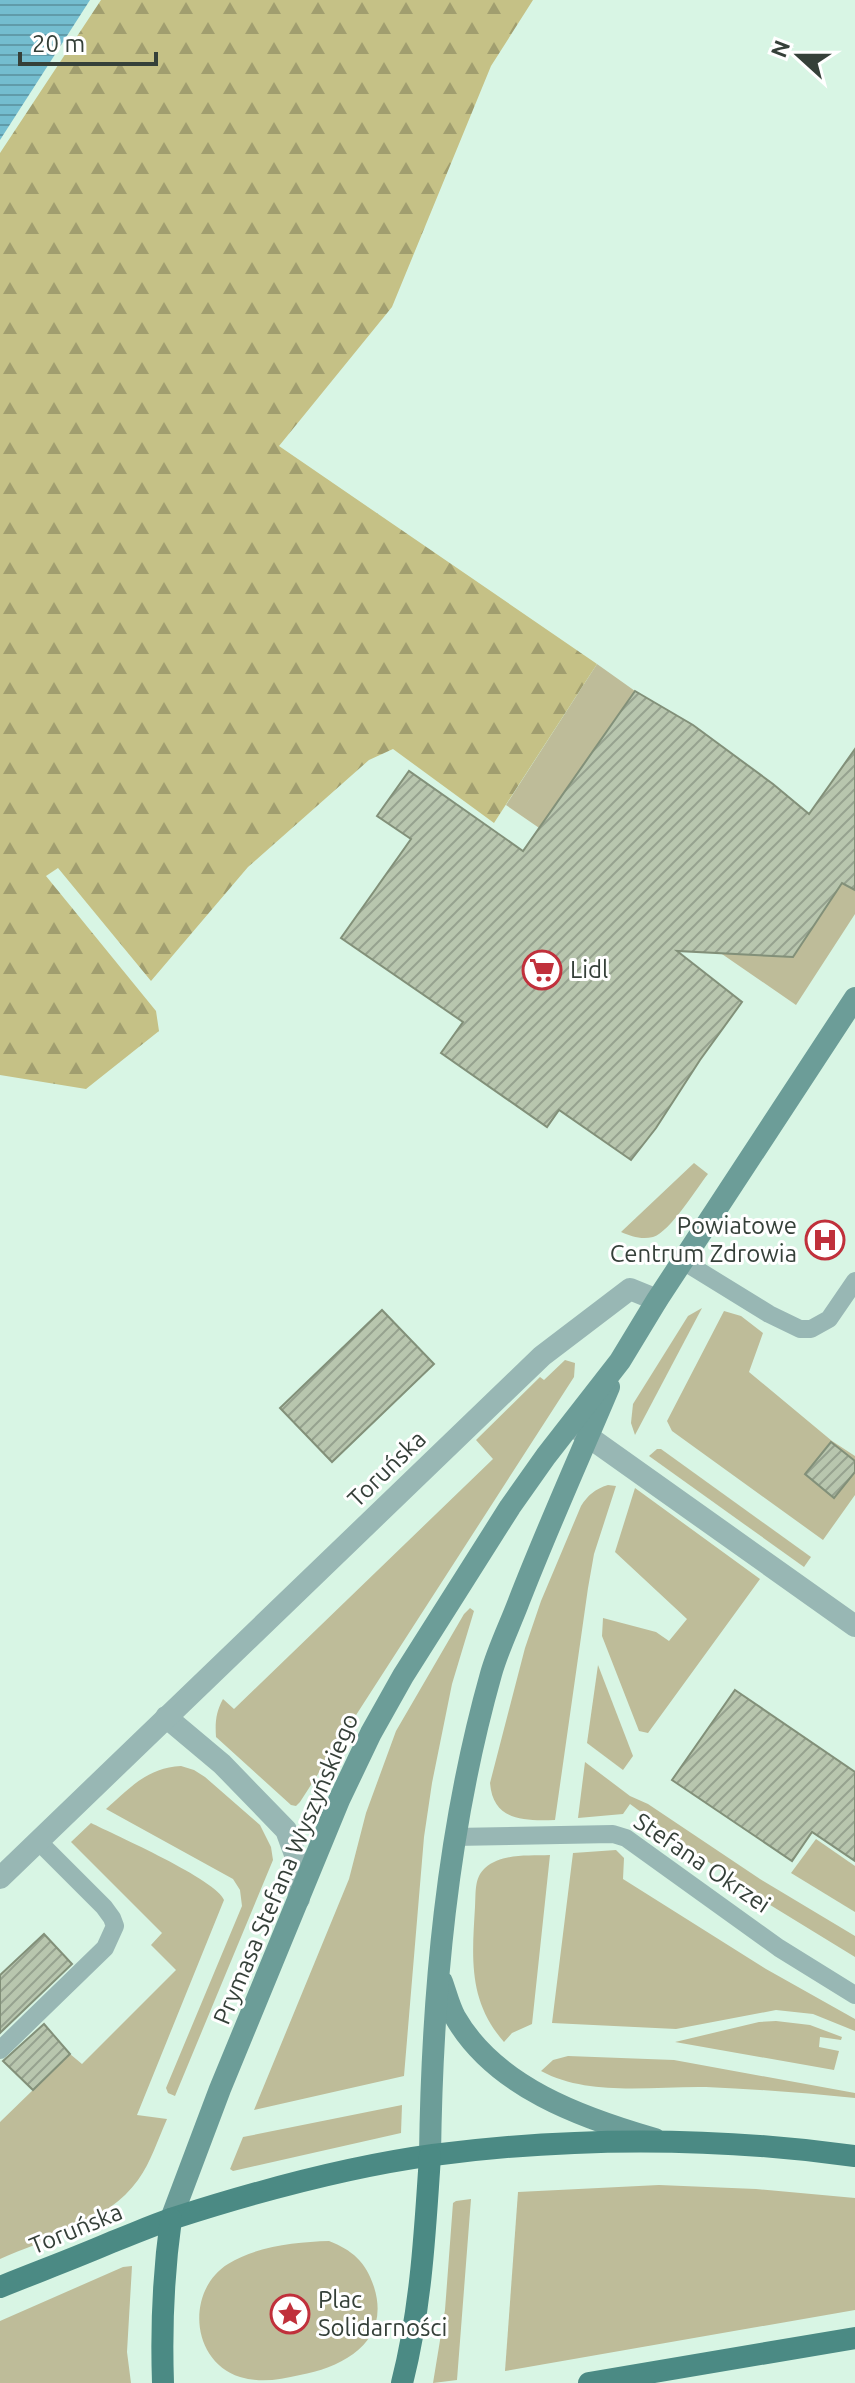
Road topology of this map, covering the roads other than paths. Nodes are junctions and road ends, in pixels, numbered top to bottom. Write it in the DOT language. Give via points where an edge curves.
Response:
graph roads {
  1 [pos="855,998"];
  2 [pos="683,1261"];
  3 [pos="855,1281"];
  4 [pos="657,1300"];
  5 [pos="579,1430"];
  6 [pos="855,1626"];
  7 [pos="166,1717"];
  8 [pos="454,1837"];
  9 [pos="39,1842"];
  10 [pos="0,1878"];
  11 [pos="299,1899"];
  12 [pos="439,1973"];
  13 [pos="855,1995"];
  14 [pos="0,2050"];
  15 [pos="670,2143"];
  16 [pos="430,2156"];
  17 [pos="855,2156"];
  18 [pos="171,2219"];
  19 [pos="0,2287"];
  20 [pos="855,2338"];
  21 [pos="163,2383"];
  22 [pos="402,2383"];
  23 [pos="589,2383"];
  1 -- 2 [label="main road, Prymasa Stefana Wyszyńskiego"];
  2 -- 3 [label="lane" via="800,1329 829,1319"];
  2 -- 4 [label="main road, Prymasa Stefana Wyszyńskiego"];
  4 -- 5 [label="main road, Prymasa Stefana Wyszyńskiego"];
  4 -- 7 [label="street, Toruńska" via="630,1289 542,1356"];
  5 -- 6 [label="street"];
  5 -- 8 [label="main road, Prymasa Stefana Wyszyńskiego" via="492,1671"];
  5 -- 11 [label="main road, Prymasa Stefana Wyszyńskiego" via="510,1507 403,1676 339,1800"];
  7 -- 9 [label="street, Toruńska"];
  7 -- 11 [label="street" via="222,1764 286,1830 297,1860"];
  8 -- 12 [label="main road, Prymasa Stefana Wyszyńskiego"];
  8 -- 13 [label="lane, Stefana Okrzei" via="626,1838 779,1948"];
  9 -- 10 [label="street, Toruńska"];
  9 -- 14 [label="lane" via="104,1907 115,1926 105,1948"];
  11 -- 18 [label="main road, Prymasa Stefana Wyszyńskiego"];
  12 -- 15 [label="main road, Prymasa Stefana Wyszyńskiego" via="454,2015 498,2067 570,2108"];
  12 -- 16 [label="main road, Prymasa Stefana Wyszyńskiego"];
  15 -- 16 [label="main road" via="577,2143"];
  15 -- 17 [label="main road"];
  16 -- 18 [label="main road" via="355,2169"];
  16 -- 22 [label="main road" via="421,2266"];
  18 -- 19 [label="main road, Toruńska"];
  18 -- 21 [label="main road" via="162,2312"];
  20 -- 23 [label="main road"];
}
